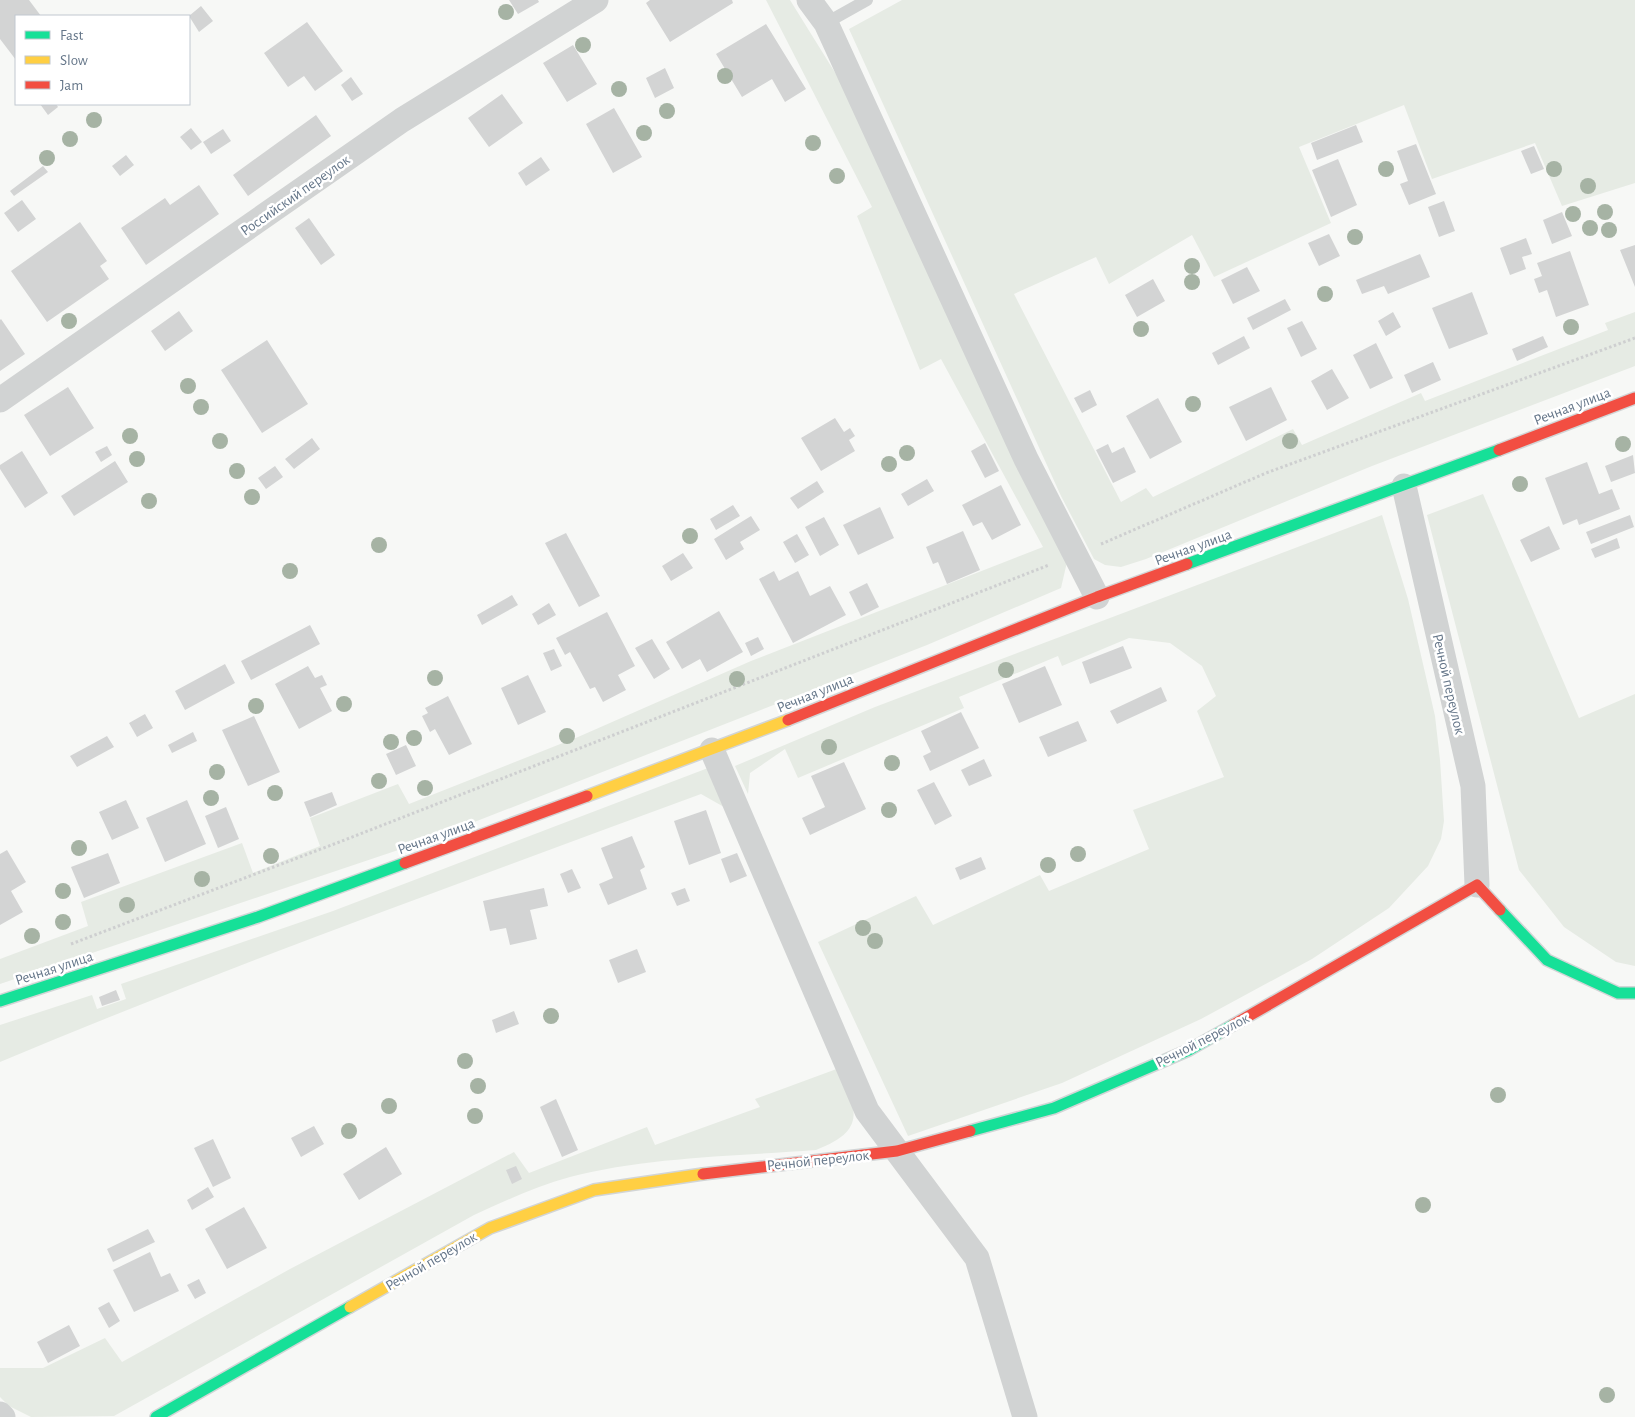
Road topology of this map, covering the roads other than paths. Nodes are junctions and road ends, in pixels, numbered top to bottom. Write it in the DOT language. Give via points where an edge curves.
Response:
graph roads {
  1 [pos="596,0"];
  2 [pos="809,0"];
  3 [pos="867,0"];
  4 [pos="826,23"];
  5 [pos="1635,398"];
  6 [pos="0,400"];
  7 [pos="1404,486"];
  8 [pos="1096,597"];
  9 [pos="712,750"];
  10 [pos="1477,885"];
  11 [pos="1635,993"];
  12 [pos="0,1001"];
  13 [pos="897,1151"];
  14 [pos="0,1414"];
  15 [pos="3,1417"];
  16 [pos="156,1417"];
  17 [pos="1025,1417"];
  1 -- 6 [label="street, Российский переулок" via="402,120"];
  2 -- 4 [label="street"];
  3 -- 4 [label="lane"];
  4 -- 8 [label="street" via="1026,459"];
  5 -- 7 [label="street, Речная улица"];
  7 -- 8 [label="street, Речная улица"];
  7 -- 10 [label="street, Речной переулок" via="1473,786"];
  8 -- 9 [label="street, Речная улица"];
  9 -- 12 [label="street, Речная улица" via="258,917"];
  9 -- 13 [label="street" via="867,1110"];
  10 -- 11 [label="street" via="1547,960 1618,994"];
  10 -- 13 [label="street, Речной переулок" via="1189,1050 1054,1108"];
  13 -- 16 [label="street, Речной переулок" via="594,1190 516,1218 482,1232"];
  13 -- 17 [label="street" via="976,1258"];
  14 -- 15 [label="street"];
}
